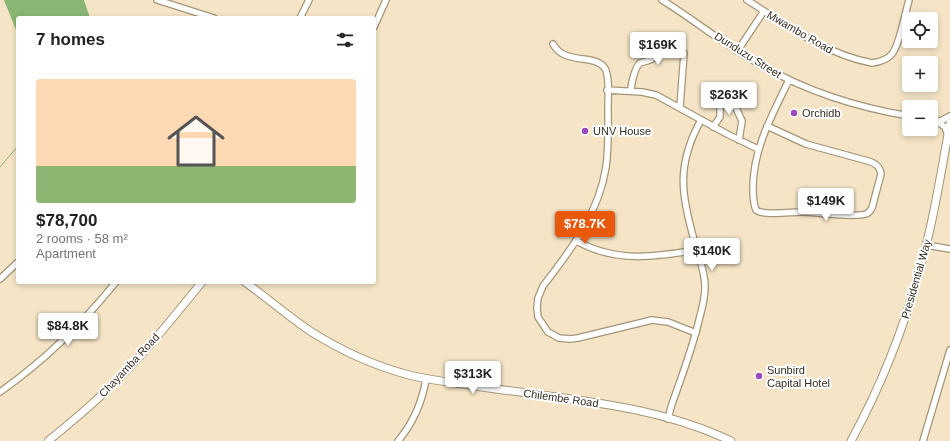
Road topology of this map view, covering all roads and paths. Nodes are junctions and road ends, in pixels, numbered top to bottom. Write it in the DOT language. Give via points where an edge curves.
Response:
graph roads {
  1 [pos="157,0"];
  2 [pos="309,0"];
  3 [pos="386,0"];
  4 [pos="662,0"];
  5 [pos="747,0"];
  6 [pos="909,0"];
  7 [pos="764,11"];
  8 [pos="208,16"];
  9 [pos="301,16"];
  10 [pos="376,22"];
  11 [pos="650,39"];
  12 [pos="553,44"];
  13 [pos="738,50"];
  14 [pos="684,53"];
  15 [pos="789,80"];
  16 [pos="608,90"];
  17 [pos="631,91"];
  18 [pos="720,99"];
  19 [pos="680,107"];
  20 [pos="736,108"];
  21 [pos="902,115"];
  22 [pos="950,116"];
  23 [pos="701,120"];
  24 [pos="938,121"];
  25 [pos="950,123"];
  26 [pos="938,124"];
  27 [pos="767,126"];
  28 [pos="714,127"];
  29 [pos="948,135"];
  30 [pos="739,140"];
  31 [pos="758,149"];
  32 [pos="577,240"];
  33 [pos="926,245"];
  34 [pos="950,249"];
  35 [pos="697,250"];
  36 [pos="16,264"];
  37 [pos="0,279"];
  38 [pos="114,284"];
  39 [pos="200,284"];
  40 [pos="248,284"];
  41 [pos="696,333"];
  42 [pos="950,350"];
  43 [pos="426,379"];
  44 [pos="0,392"];
  45 [pos="668,419"];
  46 [pos="859,427"];
  47 [pos="48,441"];
  48 [pos="398,441"];
  49 [pos="730,441"];
  50 [pos="851,441"];
  51 [pos="854,441"];
  52 [pos="923,441"];
  1 -- 8 [label="street"];
  2 -- 9 [label="street"];
  3 -- 10 [label="street"];
  4 -- 13 [label="street, Dunduzu Street"];
  5 -- 7 [label="street, Mwambo Road"];
  6 -- 7 [label="street, Mwambo Road" via="894,50 889,57 877,62 841,54 807,38"];
  7 -- 13 [label="street"];
  11 -- 17 [label="street" via="656,56 638,66"];
  12 -- 16 [label="street" via="560,53 601,64 606,71"];
  13 -- 15 [label="street, Dunduzu Street"];
  14 -- 19 [label="street"];
  15 -- 21 [label="street, Dunduzu Street" via="870,109"];
  15 -- 27 [label="street"];
  16 -- 17 [label="street"];
  16 -- 32 [label="street" via="606,168 593,212"];
  17 -- 19 [label="street" via="656,95"];
  18 -- 28 [label="street" via="720,117"];
  19 -- 23 [label="street"];
  20 -- 30 [label="street" via="742,121"];
  22 -- 24 [label="street"];
  23 -- 28 [label="street"];
  23 -- 35 [label="street" via="692,135 683,178 684,202"];
  25 -- 29 [label="main road, Presidential Way"];
  26 -- 29 [label="street" via="945,128"];
  27 -- 31 [label="street"];
  27 -- 31 [label="street" via="806,144 877,164 881,174 871,210 866,214 853,215 758,211 754,204 753,182"];
  28 -- 30 [label="street"];
  29 -- 33 [label="main road, Presidential Way"];
  30 -- 31 [label="street"];
  32 -- 35 [label="street" via="600,252 628,257 649,257"];
  32 -- 41 [label="street" via="543,286 538,298 538,317 551,335 570,339 652,320 668,322"];
  33 -- 34 [label="street"];
  33 -- 46 [label="main road, Presidential Way" via="890,360"];
  35 -- 41 [label="street" via="705,288"];
  36 -- 37 [label="street"];
  38 -- 44 [label="street" via="56,347"];
  39 -- 47 [label="main road, Chayamba Road" via="107,390"];
  40 -- 43 [label="main road, Chilembe Road" via="310,330 342,348 394,370"];
  41 -- 45 [label="street"];
  42 -- 52 [label="street"];
  43 -- 45 [label="main road, Chilembe Road" via="615,405"];
  43 -- 48 [label="street" via="417,414"];
  45 -- 49 [label="main road, Chilembe Road" via="686,422"];
  46 -- 50 [label="main road, Presidential Way"];
  46 -- 51 [label="main road, Presidential Way"];
}
